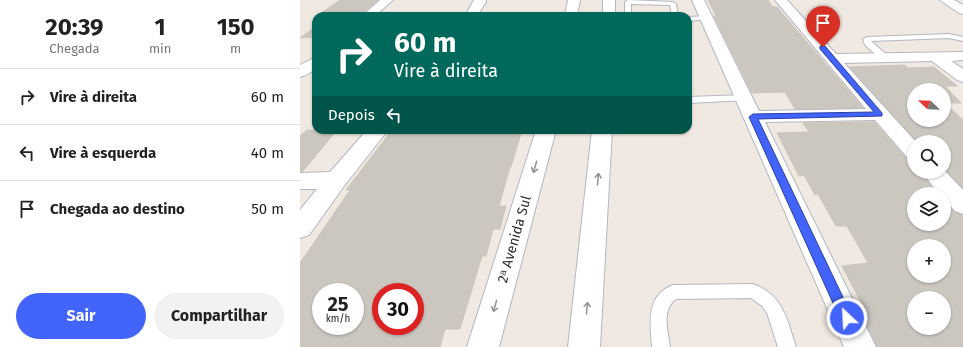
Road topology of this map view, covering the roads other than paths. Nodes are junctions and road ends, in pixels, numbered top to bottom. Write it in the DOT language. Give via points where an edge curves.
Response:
graph roads {
  1 [pos="387,0"];
  2 [pos="480,0"];
  3 [pos="574,0"];
  4 [pos="609,0"];
  5 [pos="781,0"];
  6 [pos="946,0"];
  7 [pos="963,10"];
  8 [pos="373,12"];
  9 [pos="473,12"];
  10 [pos="572,12"];
  11 [pos="609,12"];
  12 [pos="627,12"];
  13 [pos="674,12"];
  14 [pos="698,12"];
  15 [pos="963,39"];
  16 [pos="936,56"];
  17 [pos="963,56"];
  18 [pos="886,58"];
  19 [pos="833,59"];
  20 [pos="312,64"];
  21 [pos="300,72"];
  22 [pos="963,77"];
  23 [pos="692,101"];
  24 [pos="749,108"];
  25 [pos="880,114"];
  26 [pos="375,134"];
  27 [pos="545,134"];
  28 [pos="602,134"];
  29 [pos="907,144"];
  30 [pos="939,179"];
  31 [pos="336,180"];
  32 [pos="300,181"];
  33 [pos="963,205"];
  34 [pos="300,228"];
  35 [pos="483,347"];
  36 [pos="584,347"];
  37 [pos="661,347"];
  38 [pos="787,347"];
  39 [pos="860,347"];
  1 -- 8 [label="street"];
  2 -- 9 [label="street"];
  3 -- 10 [label="street"];
  4 -- 11 [label="street"];
  5 -- 19 [label="street"];
  6 -- 7 [label="street"];
  12 -- 13 [label="lane" via="625,2 671,3"];
  14 -- 24 [label="street"];
  15 -- 18 [label="lane" via="949,36 867,39 868,43"];
  16 -- 17 [label="street"];
  16 -- 18 [label="street"];
  16 -- 22 [label="street"];
  18 -- 19 [label="street"];
  19 -- 25 [label="street"];
  20 -- 21 [label="street"];
  23 -- 24 [label="lane"];
  24 -- 25 [label="street"];
  24 -- 39 [label="street"];
  25 -- 29 [label="street"];
  26 -- 31 [label="street"];
  27 -- 35 [label="street, 2ᵃ Avenida Sul, one-way"];
  36 -- 28 [label="street, one-way"];
  30 -- 33 [label="street"];
  31 -- 32 [label="street"];
  31 -- 34 [label="street"];
  37 -- 38 [label="lane" via="658,316 660,304 665,296 673,292 753,291 764,296 775,310"];
}
